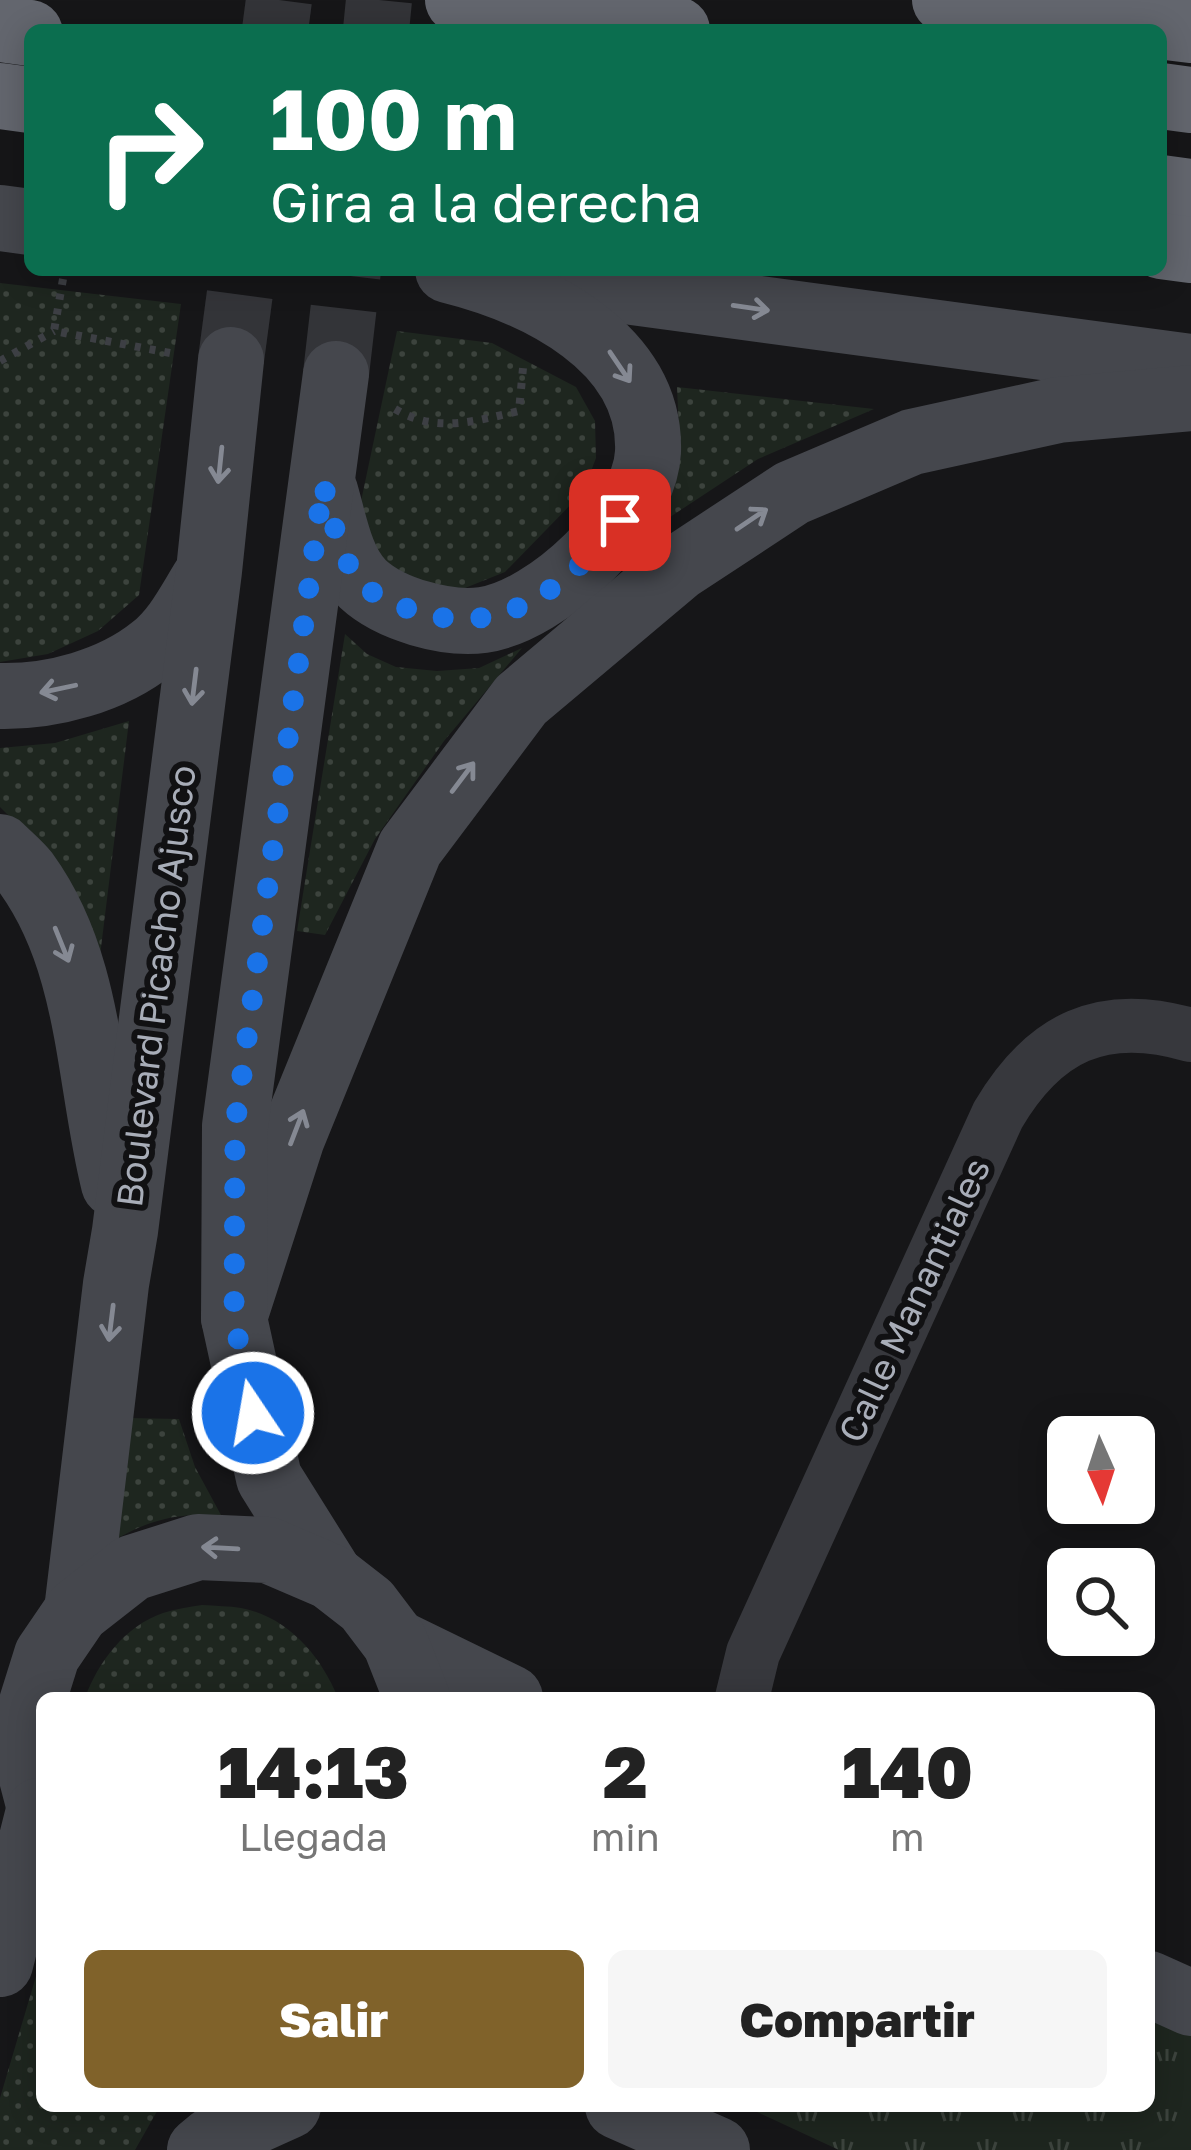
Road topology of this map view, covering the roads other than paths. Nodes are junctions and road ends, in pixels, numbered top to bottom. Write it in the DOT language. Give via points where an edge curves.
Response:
graph roads {
  1 [pos="458,0"];
  2 [pos="946,0"];
  3 [pos="633,24"];
  4 [pos="1142,24"];
  5 [pos="474,276"];
  6 [pos="512,276"];
  7 [pos="211,358"];
  8 [pos="1191,368"];
  9 [pos="361,388"];
  10 [pos="1191,398"];
  11 [pos="323,484"];
  12 [pos="209,571"];
  13 [pos="0,696"];
  14 [pos="8,863"];
  15 [pos="1191,1035"];
  16 [pos="125,1231"];
  17 [pos="234,1318"];
  18 [pos="331,1576"];
  19 [pos="77,1611"];
  20 [pos="406,1670"];
  21 [pos="488,1692"];
  22 [pos="743,1692"];
  23 [pos="36,1794"];
  24 [pos="36,1832"];
  25 [pos="0,1964"];
  26 [pos="1155,1987"];
  27 [pos="1191,2003"];
  28 [pos="183,2112"];
  29 [pos="274,2112"];
  30 [pos="632,2112"];
  31 [pos="166,2150"];
  32 [pos="200,2150"];
  33 [pos="717,2150"];
  1 -- 3 [label="highway"];
  2 -- 4 [label="highway"];
  5 -- 11 [label="main road, one-way" via="569,320 608,349 646,415 641,483 593,555 520,607 483,620 438,618 359,581"];
  6 -- 8 [label="main road, one-way"];
  7 -- 12 [label="main road, Boulevard Picacho Ajusco, one-way"];
  9 -- 11 [label="main road"];
  17 -- 10 [label="main road, one-way" via="292,1138 410,848 521,700 678,568 792,493 911,442 1058,410"];
  11 -- 17 [label="main road" via="235,1126"];
  12 -- 13 [label="main road, one-way" via="177,623 117,671 54,691"];
  12 -- 16 [label="main road, Boulevard Picacho Ajusco, one-way"];
  14 -- 16 [label="main road, one-way" via="60,938 79,990"];
  15 -- 22 [label="street, Calle Manantiales" via="1130,1024 1097,1030 1038,1060 1016,1086 753,1653"];
  16 -- 19 [label="main road, Boulevard Picacho Ajusco, one-way"];
  17 -- 18 [label="main road" via="269,1478"];
  18 -- 19 [label="main road, one-way" via="268,1550 198,1546 132,1568"];
  18 -- 20 [label="main road" via="367,1606"];
  19 -- 23 [label="main road" via="47,1655 31,1706 27,1759"];
  20 -- 21 [label="main road"];
  24 -- 25 [label="main road"];
  26 -- 27 [label="main road"];
  28 -- 31 [label="main road"];
  29 -- 32 [label="main road"];
  30 -- 33 [label="main road"];
}
